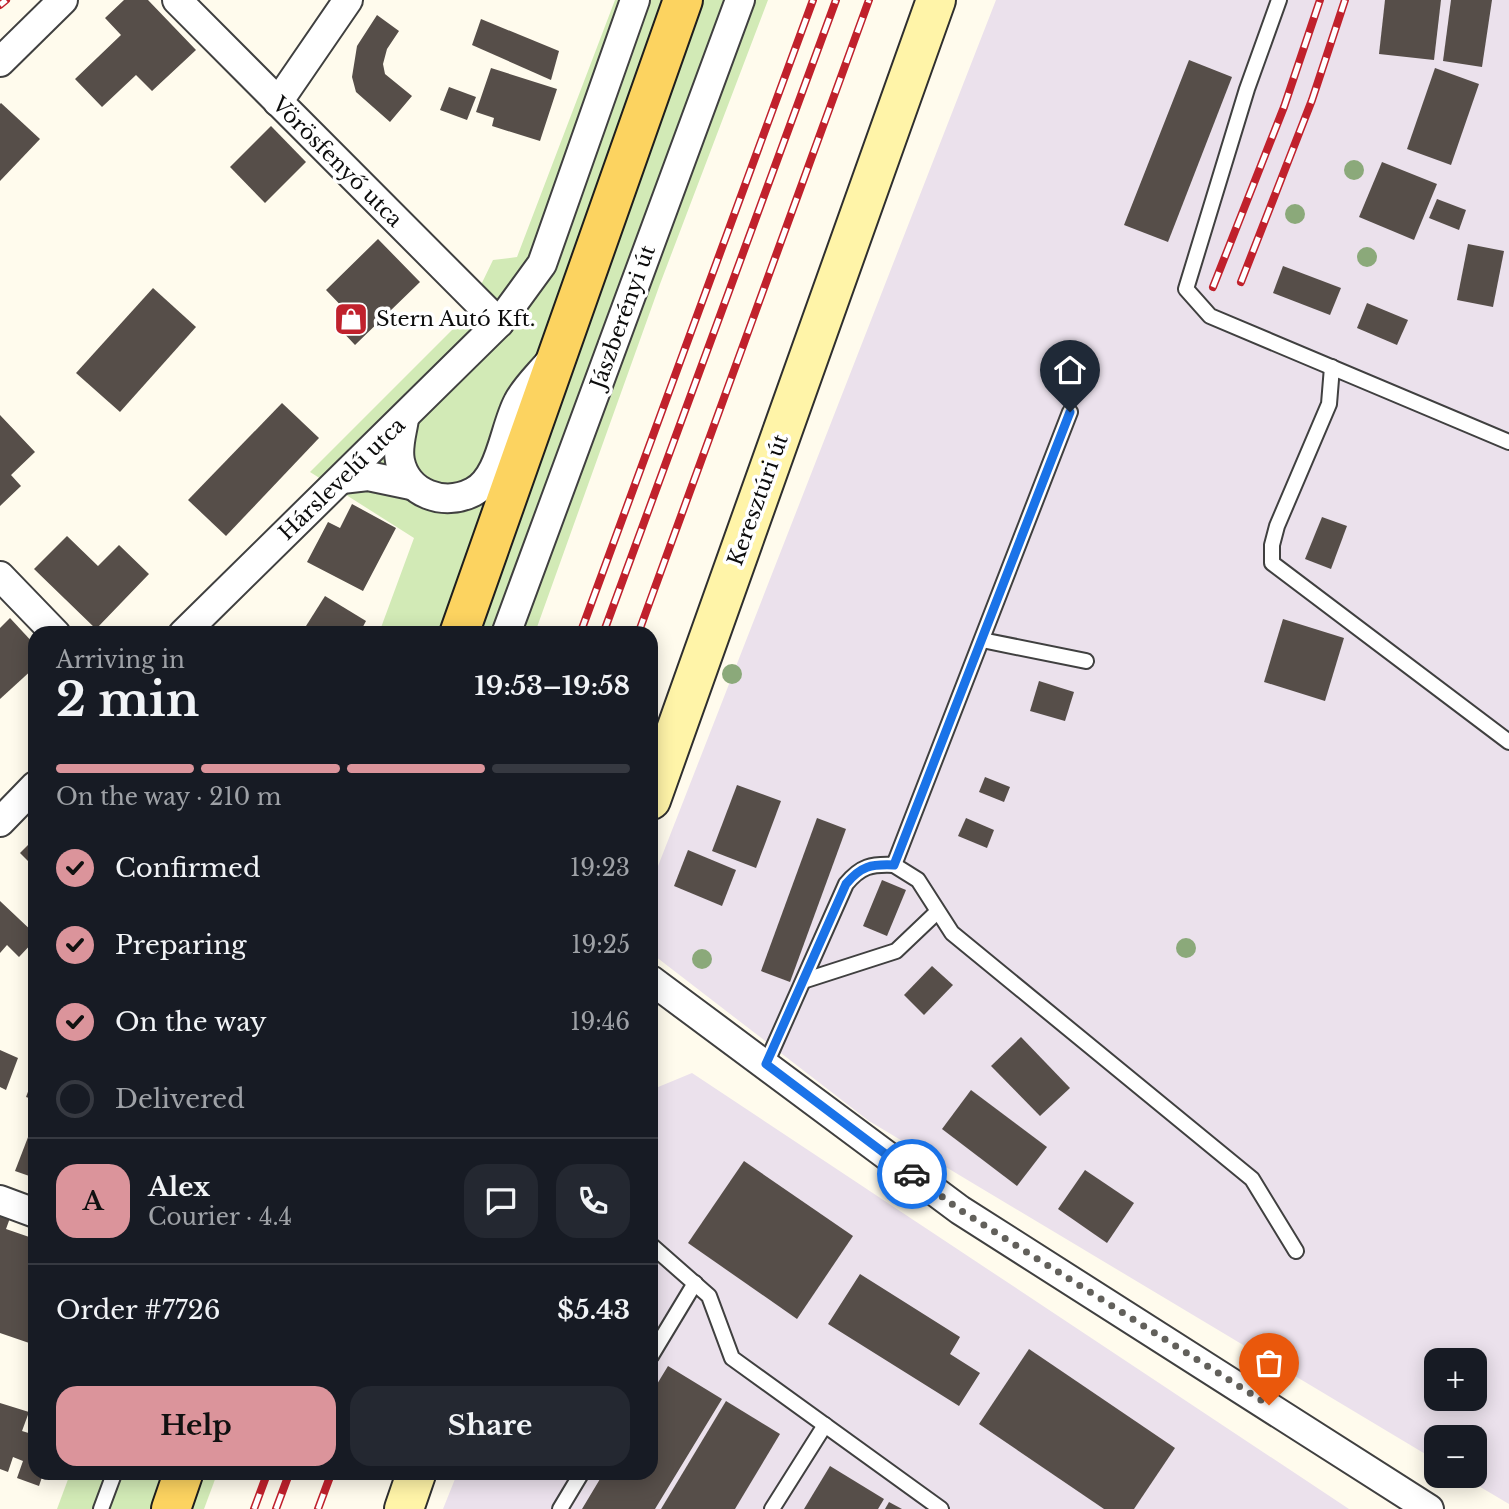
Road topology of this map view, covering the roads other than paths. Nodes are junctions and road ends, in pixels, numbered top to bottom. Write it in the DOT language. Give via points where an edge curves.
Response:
graph roads {
  1 [pos="62,0"];
  2 [pos="177,0"];
  3 [pos="348,0"];
  4 [pos="635,0"];
  5 [pos="683,0"];
  6 [pos="936,0"];
  7 [pos="957,0"];
  8 [pos="1279,0"];
  9 [pos="740,1"];
  10 [pos="0,62"];
  11 [pos="278,102"];
  12 [pos="866,199"];
  13 [pos="499,323"];
  14 [pos="559,351"];
  15 [pos="1332,367"];
  16 [pos="1070,412"];
  17 [pos="404,419"];
  18 [pos="1509,442"];
  19 [pos="342,479"];
  20 [pos="411,485"];
  21 [pos="0,576"];
  22 [pos="48,626"];
  23 [pos="191,626"];
  24 [pos="453,626"];
  25 [pos="509,626"];
  26 [pos="982,640"];
  27 [pos="1086,661"];
  28 [pos="1509,742"];
  29 [pos="658,780"];
  30 [pos="28,793"];
  31 [pos="0,822"];
  32 [pos="894,865"];
  33 [pos="937,912"];
  34 [pos="806,980"];
  35 [pos="658,985"];
  36 [pos="766,1064"];
  37 [pos="0,1200"];
  38 [pos="28,1210"];
  39 [pos="658,1251"];
  40 [pos="1296,1251"];
  41 [pos="695,1283"];
  42 [pos="658,1344"];
  43 [pos="825,1425"];
  44 [pos="112,1480"];
  45 [pos="181,1480"];
  46 [pos="414,1480"];
  47 [pos="577,1480"];
  48 [pos="101,1509"];
  49 [pos="171,1509"];
  50 [pos="404,1509"];
  51 [pos="560,1509"];
  52 [pos="772,1509"];
  53 [pos="941,1509"];
  54 [pos="1429,1509"];
  1 -- 10 [label="street"];
  2 -- 11 [label="street, Vörösfenyő utca"];
  3 -- 11 [label="street"];
  4 -- 13 [label="street" via="542,264"];
  5 -- 14 [label="main road"];
  6 -- 12 [label="main road, Keresztúri út"];
  7 -- 12 [label="main road, Keresztúri út" via="926,85"];
  8 -- 15 [label="lane" via="1186,289 1210,316"];
  9 -- 25 [label="street, Jászberényi út"];
  11 -- 13 [label="street, Vörösfenyő utca"];
  12 -- 29 [label="main road, Keresztúri út"];
  13 -- 17 [label="street, Hárslevelű utca"];
  14 -- 20 [label="street" via="518,400 482,486 448,498"];
  14 -- 24 [label="main road"];
  15 -- 18 [label="lane"];
  15 -- 28 [label="lane" via="1329,404 1278,526 1272,563"];
  16 -- 26 [label="lane"];
  17 -- 19 [label="street, Hárslevelű utca"];
  17 -- 20 [label="street" via="399,448"];
  19 -- 20 [label="street" via="368,476"];
  19 -- 23 [label="street, Hárslevelű utca"];
  21 -- 22 [label="street"];
  26 -- 27 [label="lane"];
  26 -- 32 [label="lane"];
  30 -- 31 [label="street"];
  32 -- 33 [label="lane" via="918,880"];
  32 -- 34 [label="lane" via="858,869 846,884"];
  33 -- 34 [label="lane" via="896,951"];
  33 -- 40 [label="lane" via="952,933 1252,1179"];
  34 -- 36 [label="lane"];
  35 -- 36 [label="street"];
  36 -- 54 [label="street" via="960,1210"];
  37 -- 38 [label="street"];
  39 -- 41 [label="lane"];
  41 -- 42 [label="lane"];
  41 -- 43 [label="lane" via="709,1296 732,1358"];
  43 -- 52 [label="lane"];
  43 -- 53 [label="lane"];
  44 -- 48 [label="lane"];
  45 -- 49 [label="main road"];
  46 -- 50 [label="main road"];
  47 -- 51 [label="lane"];
}
